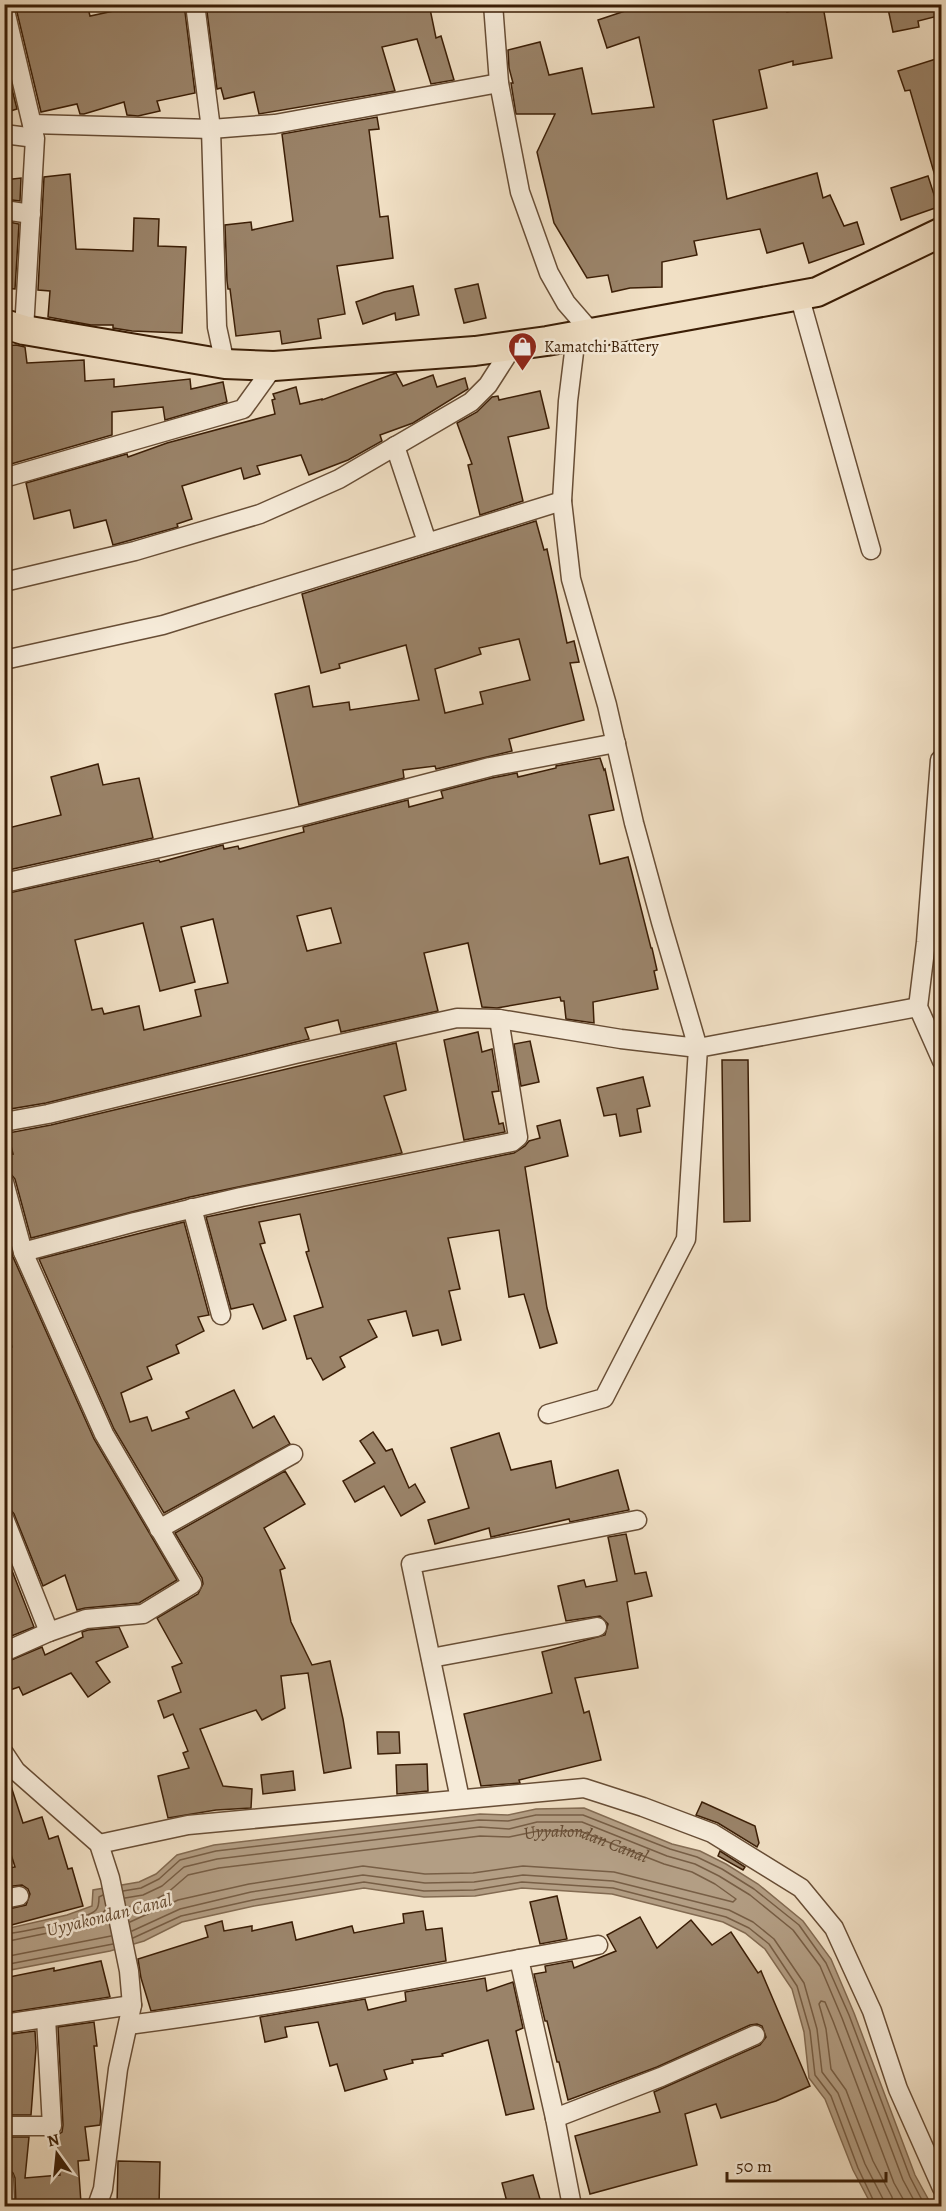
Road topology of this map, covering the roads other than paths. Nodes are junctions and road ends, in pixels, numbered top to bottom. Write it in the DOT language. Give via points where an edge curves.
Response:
graph roads {
  1 [pos="195,4"];
  2 [pos="493,4"];
  3 [pos="4,6"];
  4 [pos="499,83"];
  5 [pos="211,129"];
  6 [pos="34,131"];
  7 [pos="4,134"];
  8 [pos="4,210"];
  9 [pos="31,214"];
  10 [pos="942,232"];
  11 [pos="799,296"];
  12 [pos="14,327"];
  13 [pos="584,334"];
  14 [pos="513,346"];
  15 [pos="225,364"];
  16 [pos="274,366"];
  17 [pos="395,446"];
  18 [pos="4,478"];
  19 [pos="562,501"];
  20 [pos="427,542"];
  21 [pos="871,550"];
  22 [pos="4,582"];
  23 [pos="4,660"];
  24 [pos="616,743"];
  25 [pos="940,760"];
  26 [pos="4,883"];
  27 [pos="918,1007"];
  28 [pos="499,1019"];
  29 [pos="698,1048"];
  30 [pos="942,1061"];
  31 [pos="4,1122"];
  32 [pos="4,1182"];
  33 [pos="192,1208"];
  34 [pos="23,1252"];
  35 [pos="221,1315"];
  36 [pos="548,1414"];
  37 [pos="293,1454"];
  38 [pos="4,1518"];
  39 [pos="637,1520"];
  40 [pos="159,1529"];
  41 [pos="597,1627"];
  42 [pos="49,1632"];
  43 [pos="4,1652"];
  44 [pos="431,1658"];
  45 [pos="4,1753"];
  46 [pos="460,1799"];
  47 [pos="99,1844"];
  48 [pos="598,1945"];
  49 [pos="519,1959"];
  50 [pos="132,2005"];
  51 [pos="46,2018"];
  52 [pos="4,2025"];
  53 [pos="128,2025"];
  54 [pos="755,2035"];
  55 [pos="555,2118"];
  56 [pos="4,2126"];
  57 [pos="4,2179"];
  58 [pos="942,2188"];
  59 [pos="5,2206"];
  60 [pos="98,2206"];
  61 [pos="572,2206"];
  1 -- 5 [label="street"];
  2 -- 4 [label="street"];
  3 -- 6 [label="street"];
  4 -- 5 [label="street" via="275,124"];
  4 -- 13 [label="street" via="520,192 549,273"];
  5 -- 6 [label="street"];
  5 -- 15 [label="street" via="217,327"];
  6 -- 7 [label="street"];
  6 -- 9 [label="street"];
  8 -- 9 [label="street"];
  9 -- 12 [label="street"];
  10 -- 11 [label="main road" via="817,292"];
  11 -- 13 [label="main road"];
  11 -- 21 [label="street"];
  12 -- 15 [label="main road"];
  13 -- 14 [label="main road"];
  13 -- 19 [label="street" via="568,401"];
  14 -- 16 [label="main road"];
  14 -- 17 [label="street" via="488,385 471,402"];
  15 -- 16 [label="main road"];
  16 -- 18 [label="street" via="243,409"];
  17 -- 20 [label="street"];
  17 -- 22 [label="street" via="339,479 260,514 135,551"];
  19 -- 20 [label="street"];
  19 -- 24 [label="street" via="571,579"];
  20 -- 23 [label="street" via="163,625"];
  24 -- 26 [label="street" via="490,767 297,817"];
  24 -- 29 [label="street" via="658,911"];
  25 -- 27 [label="street"];
  27 -- 29 [label="street"];
  27 -- 30 [label="street"];
  28 -- 29 [label="street"];
  28 -- 31 [label="street" via="457,1018 432,1023"];
  28 -- 33 [label="street" via="518,1137 512,1142"];
  29 -- 36 [label="street" via="686,1239 604,1398"];
  32 -- 34 [label="street"];
  33 -- 34 [label="street"];
  33 -- 35 [label="street"];
  34 -- 40 [label="street" via="104,1434"];
  37 -- 40 [label="street"];
  38 -- 42 [label="street"];
  39 -- 44 [label="street" via="411,1564"];
  40 -- 42 [label="street" via="192,1584 143,1614 86,1619"];
  41 -- 44 [label="street"];
  42 -- 43 [label="street"];
  44 -- 46 [label="street"];
  45 -- 47 [label="street" via="16,1772"];
  46 -- 47 [label="street" via="188,1825"];
  46 -- 58 [label="street" via="584,1788 712,1833 801,1888 834,1928 872,2011 898,2089"];
  47 -- 50 [label="street" via="127,1958"];
  48 -- 49 [label="street"];
  49 -- 53 [label="street" via="366,1988"];
  49 -- 55 [label="street"];
  50 -- 51 [label="street"];
  50 -- 53 [label="street"];
  51 -- 52 [label="street"];
  51 -- 56 [label="street" via="52,2126"];
  53 -- 60 [label="street" via="118,2069 104,2189"];
  54 -- 55 [label="street"];
  55 -- 61 [label="street"];
  57 -- 59 [label="street"];
}
